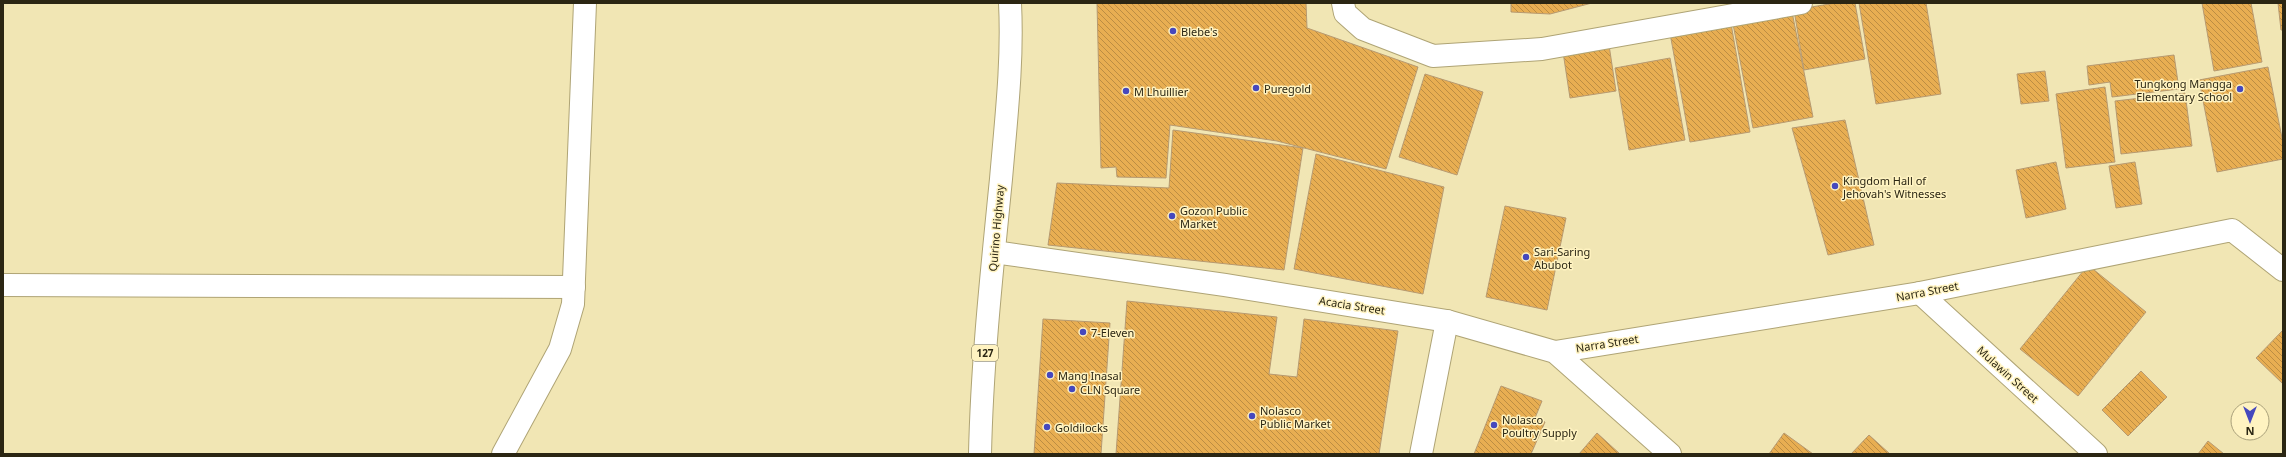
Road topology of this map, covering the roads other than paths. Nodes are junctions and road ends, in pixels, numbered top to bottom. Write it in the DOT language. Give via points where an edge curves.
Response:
graph roads {
  1 [pos="585,3"];
  2 [pos="1010,3"];
  3 [pos="1343,3"];
  4 [pos="1801,3"];
  5 [pos="994,252"];
  6 [pos="2283,270"];
  7 [pos="3,285"];
  8 [pos="574,287"];
  9 [pos="1920,293"];
  10 [pos="1447,320"];
  11 [pos="1555,352"];
  12 [pos="503,454"];
  13 [pos="980,454"];
  14 [pos="1421,454"];
  15 [pos="1670,454"];
  16 [pos="2096,454"];
  1 -- 8 [label="street"];
  2 -- 5 [label="street, Quirino Highway / 127" via="1011,34 1006,112"];
  3 -- 4 [label="street" via="1345,13 1363,29 1433,56 1542,49"];
  5 -- 10 [label="street, Acacia Street"];
  5 -- 13 [label="street, Quirino Highway / 127" via="988,308"];
  6 -- 9 [label="street, Narra Street" via="2232,230"];
  7 -- 8 [label="street"];
  8 -- 12 [label="street" via="573,304 560,349"];
  9 -- 11 [label="street, Narra Street"];
  9 -- 16 [label="street, Mulawin Street"];
  10 -- 11 [label="street, Acacia Street"];
  10 -- 14 [label="street"];
  11 -- 15 [label="street, Acacia Street"];
}
